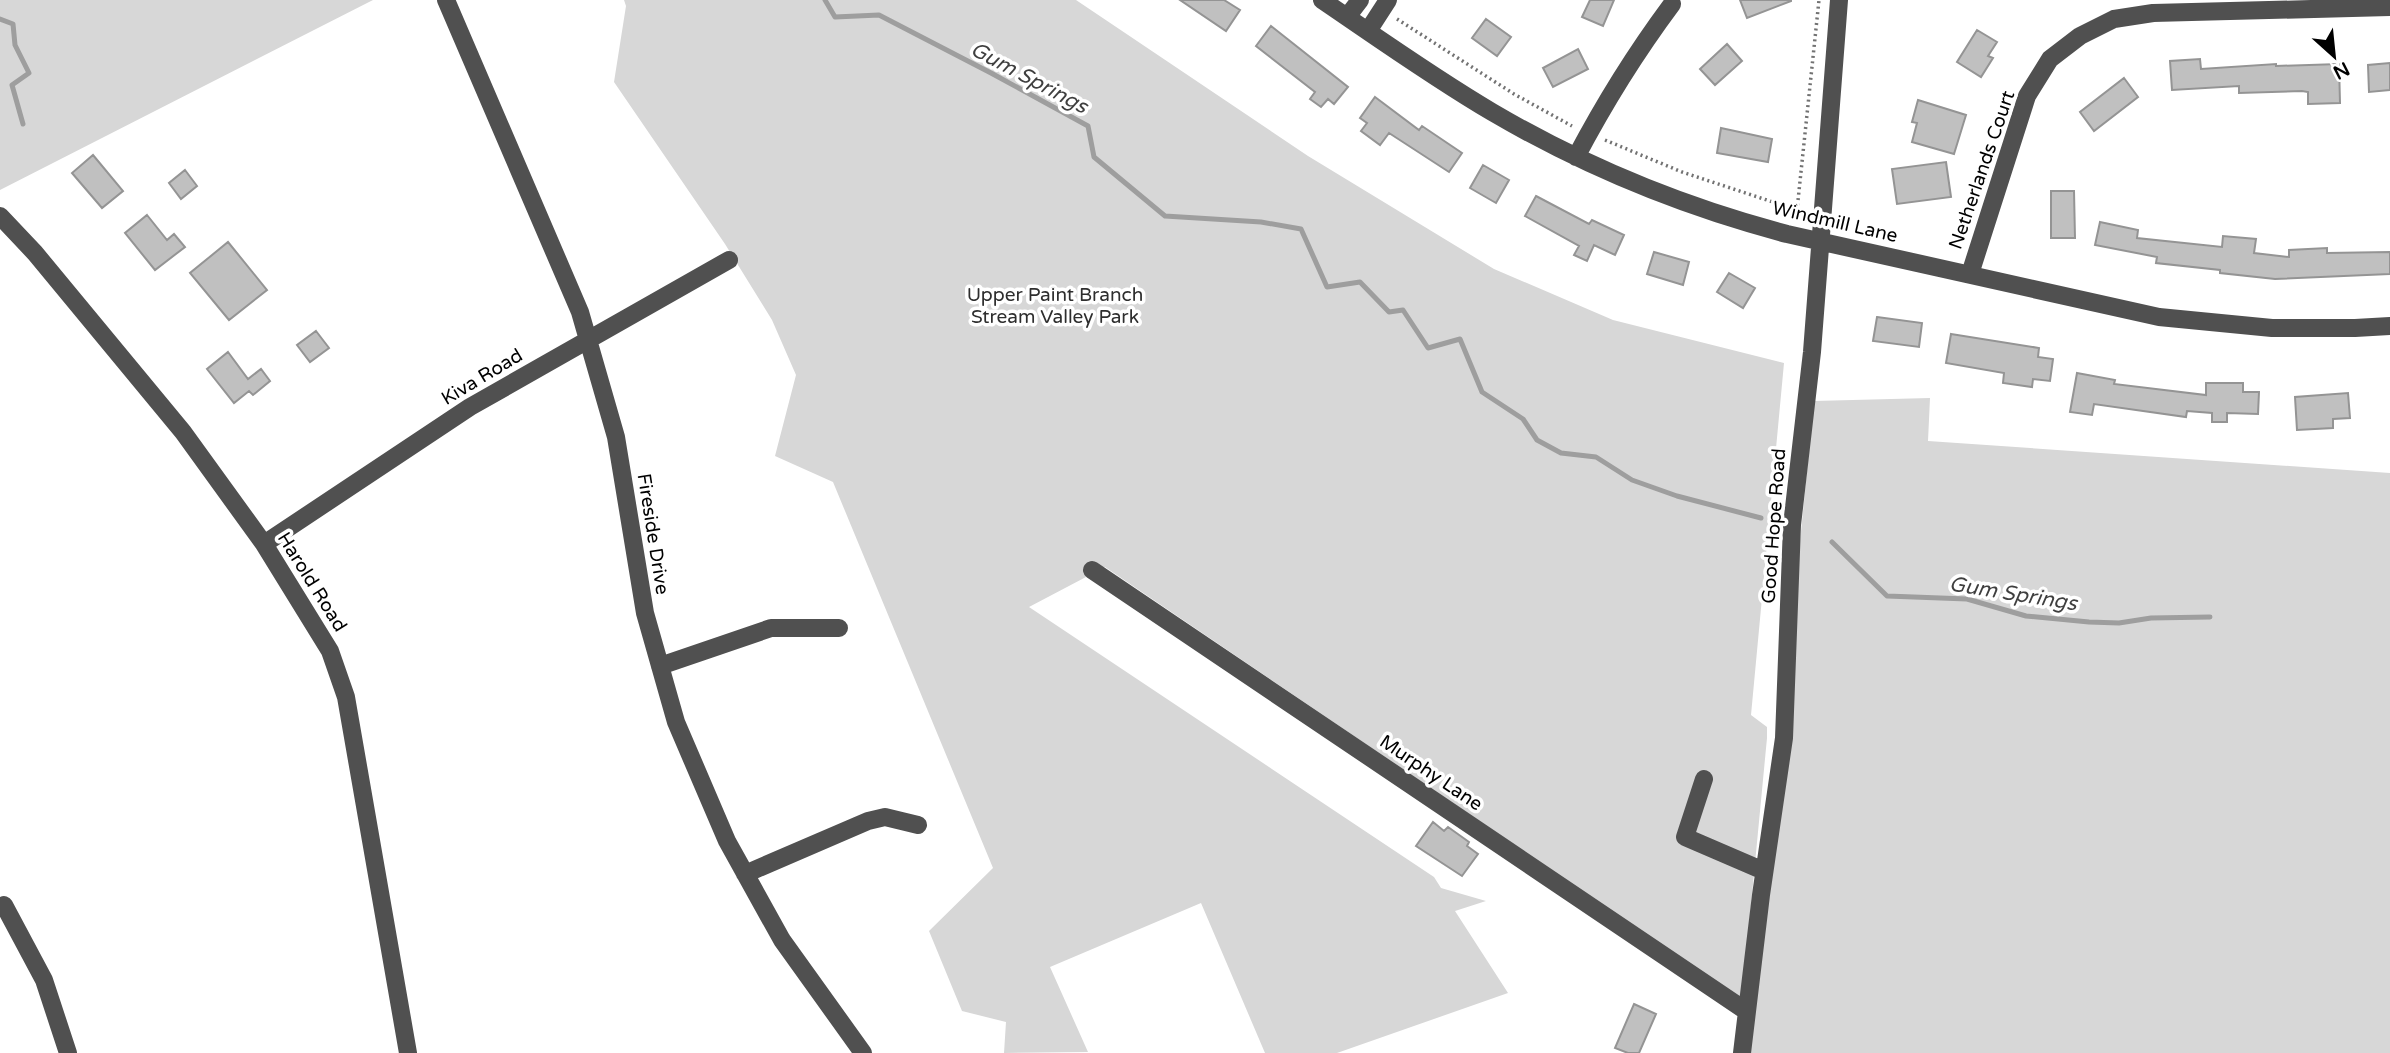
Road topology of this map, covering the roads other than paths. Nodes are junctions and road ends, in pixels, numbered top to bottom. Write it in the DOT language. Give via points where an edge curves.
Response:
graph roads {
  1 [pos="446,0"];
  2 [pos="1322,0"];
  3 [pos="1360,0"];
  4 [pos="1388,0"];
  5 [pos="1839,0"];
  6 [pos="1672,4"];
  7 [pos="2390,7"];
  8 [pos="1347,17"];
  9 [pos="1367,31"];
  10 [pos="1576,157"];
  11 [pos="0,216"];
  12 [pos="1820,240"];
  13 [pos="729,260"];
  14 [pos="1970,274"];
  15 [pos="2390,326"];
  16 [pos="588,339"];
  17 [pos="264,544"];
  18 [pos="1092,570"];
  19 [pos="839,628"];
  20 [pos="660,666"];
  21 [pos="1704,779"];
  22 [pos="918,825"];
  23 [pos="1764,871"];
  24 [pos="745,874"];
  25 [pos="4,905"];
  26 [pos="1746,1011"];
  27 [pos="68,1053"];
  28 [pos="408,1053"];
  29 [pos="863,1053"];
  30 [pos="1742,1053"];
  1 -- 16 [label="street, Fireside Drive"];
  2 -- 8 [label="street, Windmill Lane"];
  3 -- 8 [label="street"];
  4 -- 9 [label="street"];
  5 -- 12 [label="street, Good Hope Road"];
  6 -- 10 [label="street" via="1636,52"];
  7 -- 14 [label="street, Netherlands Court" via="2153,13 2114,19 2080,36 2050,59 2027,96"];
  8 -- 9 [label="street, Windmill Lane"];
  9 -- 10 [label="street, Windmill Lane" via="1490,111"];
  10 -- 12 [label="street, Windmill Lane" via="1733,220"];
  11 -- 17 [label="street, Harold Road" via="36,253 183,432"];
  12 -- 14 [label="street, Windmill Lane"];
  12 -- 23 [label="street, Good Hope Road" via="1792,525 1784,738"];
  13 -- 16 [label="street, Kiva Road"];
  14 -- 15 [label="street, Windmill Lane" via="2159,317 2272,328"];
  16 -- 17 [label="street, Kiva Road" via="470,407"];
  16 -- 20 [label="street, Fireside Drive" via="616,437 645,613"];
  17 -- 28 [label="street, Harold Road" via="330,651 346,697"];
  18 -- 26 [label="street, Murphy Lane"];
  19 -- 20 [label="street" via="771,628"];
  20 -- 24 [label="street, Fireside Drive" via="676,722"];
  21 -- 23 [label="street" via="1685,837"];
  22 -- 24 [label="street" via="885,817 868,821"];
  23 -- 26 [label="street, Good Hope Road"];
  24 -- 29 [label="street, Fireside Drive" via="782,940"];
  25 -- 27 [label="street" via="44,980"];
  26 -- 30 [label="street, Good Hope Road"];
}
